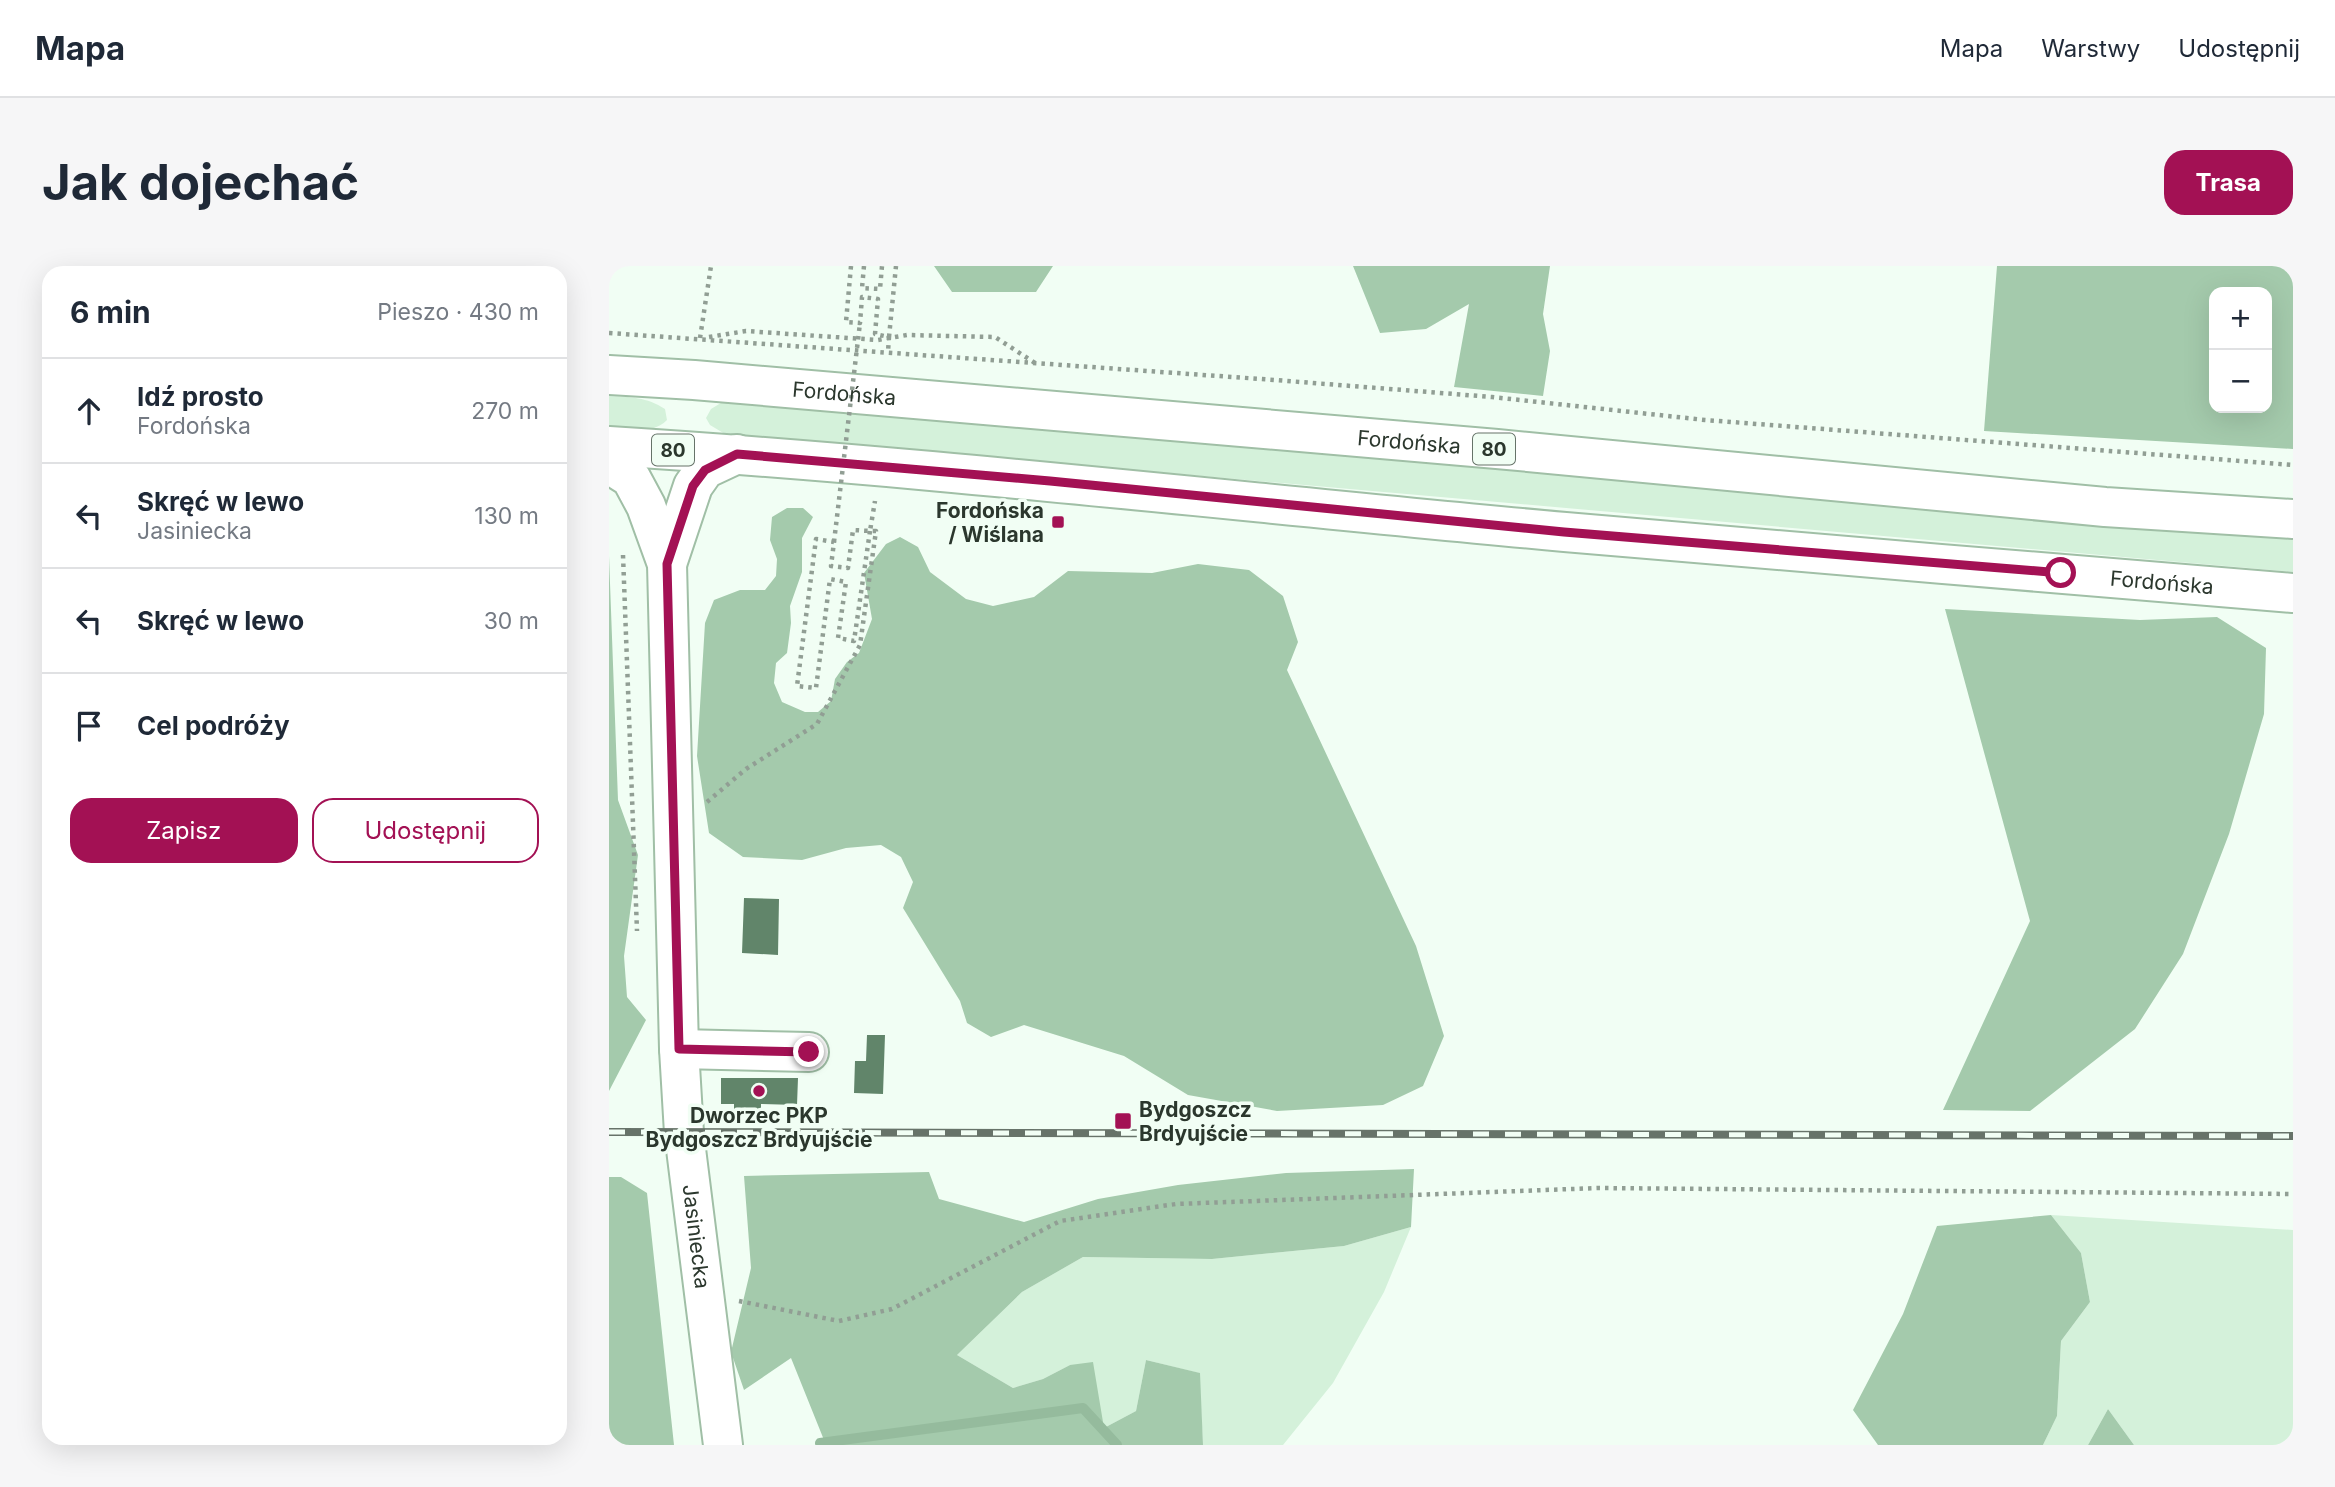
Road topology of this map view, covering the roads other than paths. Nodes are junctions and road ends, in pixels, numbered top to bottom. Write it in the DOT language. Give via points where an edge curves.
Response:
graph roads {
  1 [pos="609,375"];
  2 [pos="609,446"];
  3 [pos="737,454"];
  4 [pos="609,464"];
  5 [pos="2293,519"];
  6 [pos="667,564"];
  7 [pos="2293,593"];
  8 [pos="679,1049"];
  9 [pos="809,1052"];
  10 [pos="723,1445"];
  1 -- 5 [label="main road, Fordońska / 80" via="1497,449 2105,507"];
  2 -- 3 [label="main road, Fordońska / 80"];
  3 -- 6 [label="main road, Jasiniecka" via="705,470 693,486"];
  3 -- 7 [label="main road, Fordońska / 80" via="1564,532"];
  4 -- 6 [label="main road, Jasiniecka" via="631,478"];
  6 -- 8 [label="main road, Jasiniecka"];
  8 -- 9 [label="main road"];
  8 -- 10 [label="main road, Jasiniecka" via="685,1157"];
}
